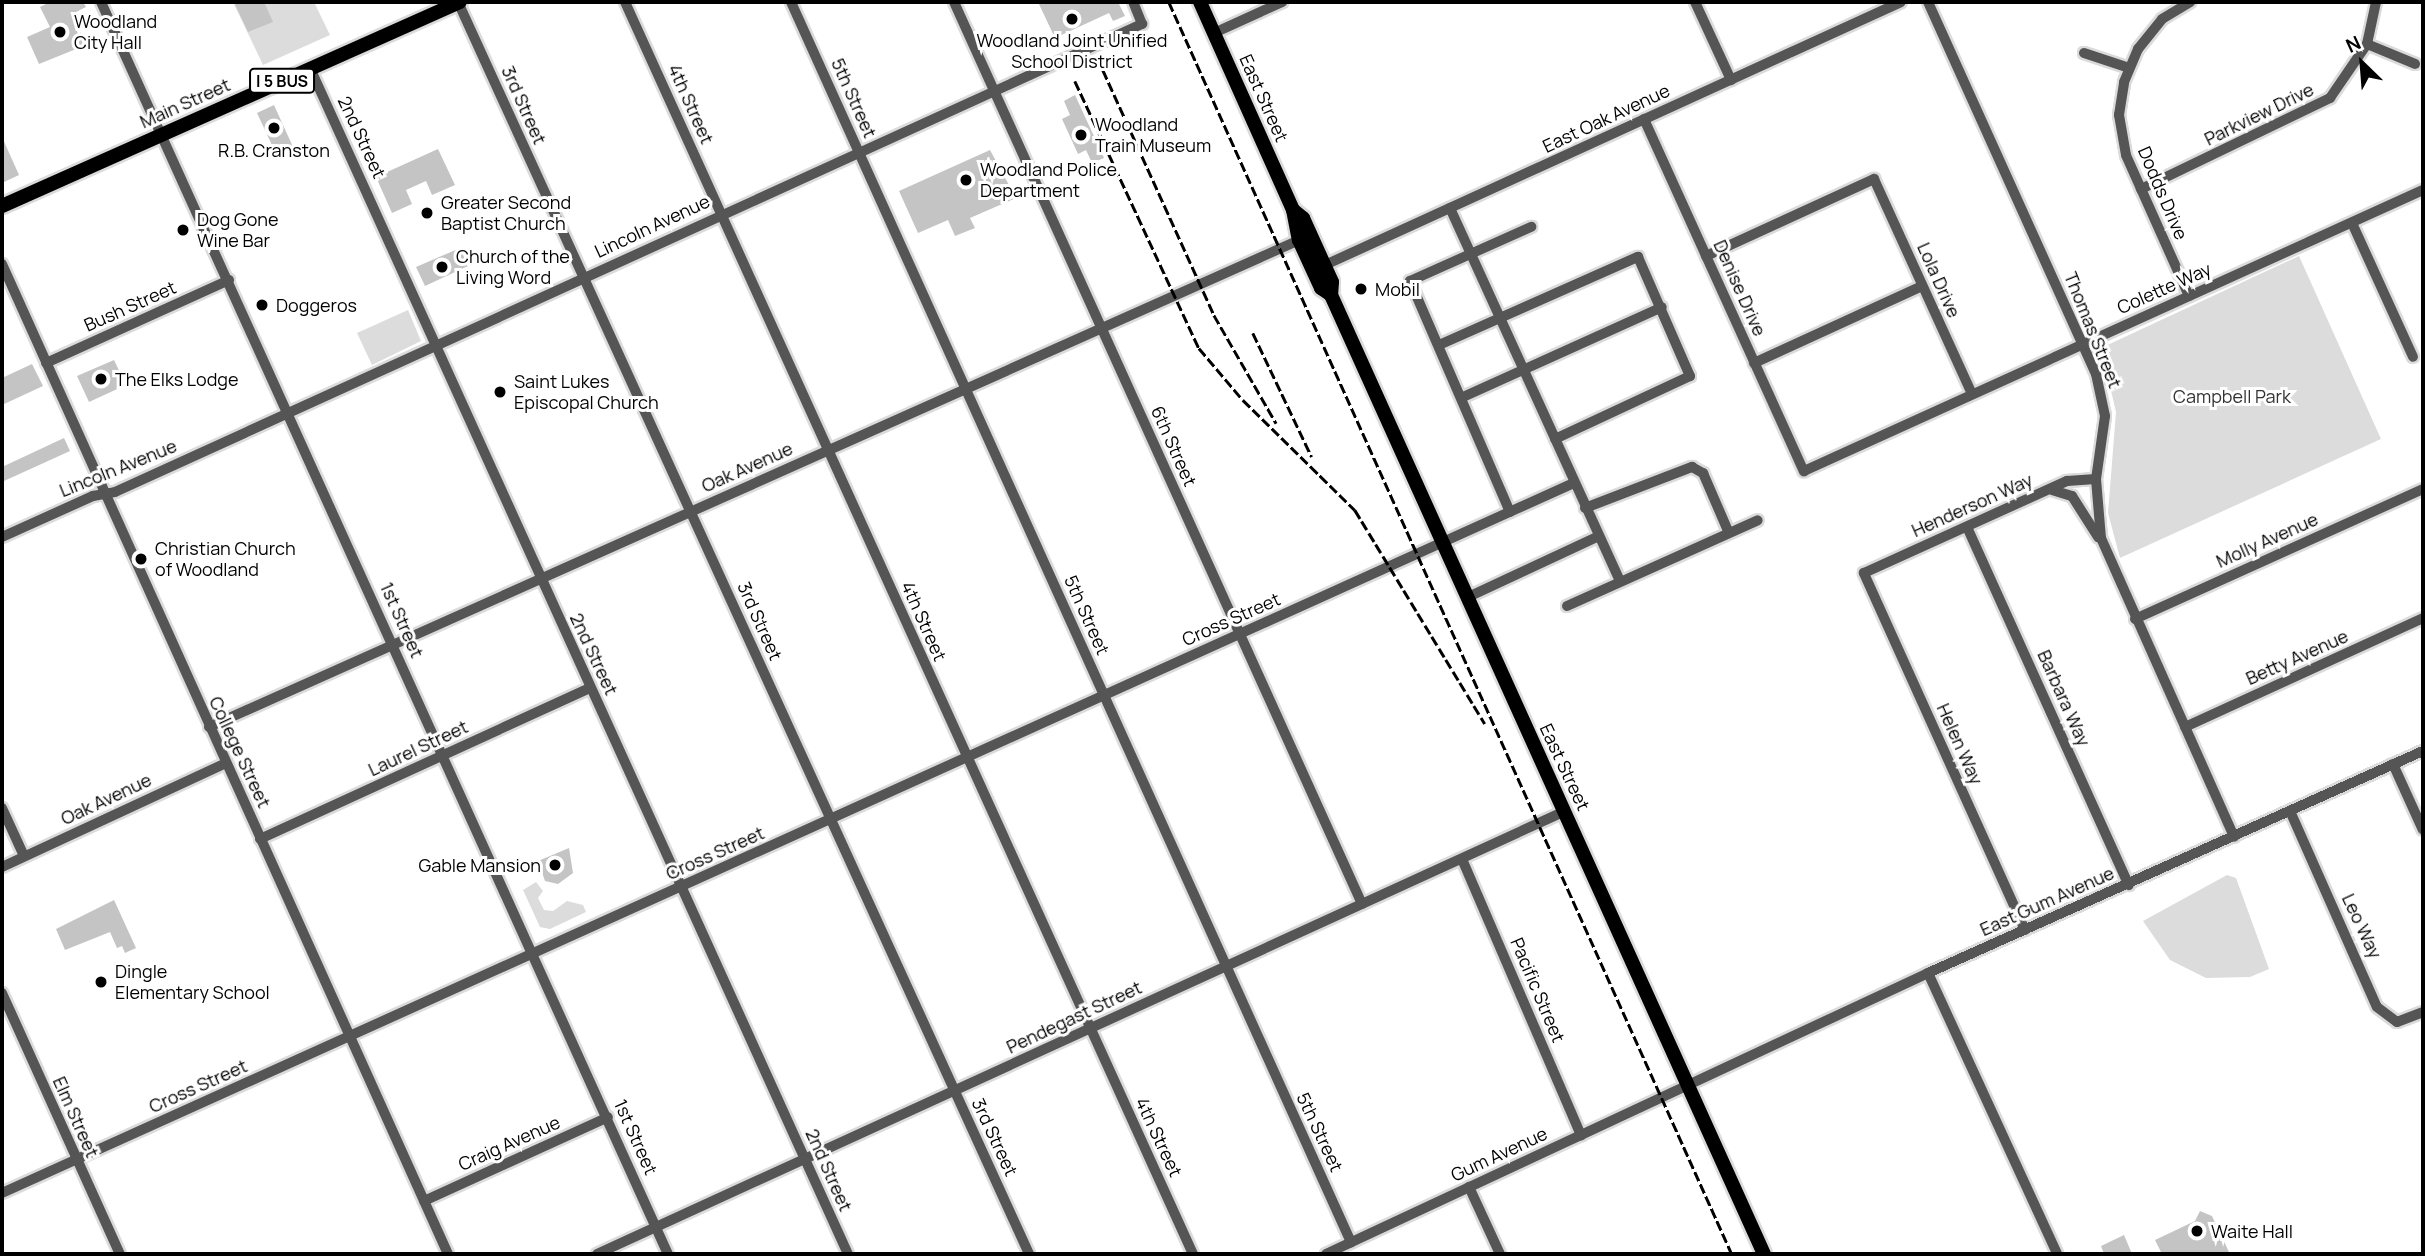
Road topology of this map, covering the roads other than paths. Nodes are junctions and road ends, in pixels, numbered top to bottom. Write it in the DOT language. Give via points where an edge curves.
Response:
graph roads {
  1 [pos="101,2"];
  2 [pos="459,2"];
  3 [pos="625,2"];
  4 [pos="791,2"];
  5 [pos="954,2"];
  6 [pos="1133,2"];
  7 [pos="1200,2"];
  8 [pos="1282,2"];
  9 [pos="1695,2"];
  10 [pos="1901,2"];
  11 [pos="1928,2"];
  12 [pos="2190,2"];
  13 [pos="2376,2"];
  14 [pos="1214,33"];
  15 [pos="2367,44"];
  16 [pos="2084,52"];
  17 [pos="2415,64"];
  18 [pos="310,68"];
  19 [pos="2129,68"];
  20 [pos="1731,79"];
  21 [pos="993,89"];
  22 [pos="1644,119"];
  23 [pos="162,134"];
  24 [pos="859,152"];
  25 [pos="2141,189"];
  26 [pos="2423,190"];
  27 [pos="2,206"];
  28 [pos="1450,208"];
  29 [pos="1293,210"];
  30 [pos="722,214"];
  31 [pos="2352,222"];
  32 [pos="1531,227"];
  33 [pos="1299,240"];
  34 [pos="1469,255"];
  35 [pos="1706,256"];
  36 [pos="2,264"];
  37 [pos="1325,265"];
  38 [pos="584,277"];
  39 [pos="229,281"];
  40 [pos="1922,286"];
  41 [pos="1331,295"];
  42 [pos="2189,296"];
  43 [pos="1662,307"];
  44 [pos="1502,317"];
  45 [pos="1102,329"];
  46 [pos="2083,344"];
  47 [pos="1439,345"];
  48 [pos="435,346"];
  49 [pos="2413,357"];
  50 [pos="46,363"];
  51 [pos="1754,363"];
  52 [pos="1524,369"];
  53 [pos="966,390"];
  54 [pos="1972,394"];
  55 [pos="1463,397"];
  56 [pos="289,413"];
  57 [pos="1555,439"];
  58 [pos="828,450"];
  59 [pos="1804,471"];
  60 [pos="2096,479"];
  61 [pos="1574,483"];
  62 [pos="2045,491"];
  63 [pos="2418,491"];
  64 [pos="104,494"];
  65 [pos="1585,508"];
  66 [pos="690,510"];
  67 [pos="1510,512"];
  68 [pos="1758,520"];
  69 [pos="1967,527"];
  70 [pos="1728,533"];
  71 [pos="2,537"];
  72 [pos="1597,537"];
  73 [pos="1441,543"];
  74 [pos="2104,547"];
  75 [pos="1864,573"];
  76 [pos="539,576"];
  77 [pos="1620,581"];
  78 [pos="1466,598"];
  79 [pos="1567,606"];
  80 [pos="2423,618"];
  81 [pos="2135,619"];
  82 [pos="1240,634"];
  83 [pos="393,642"];
  84 [pos="590,688"];
  85 [pos="1104,696"];
  86 [pos="209,727"];
  87 [pos="2185,727"];
  88 [pos="2423,751"];
  89 [pos="444,755"];
  90 [pos="967,759"];
  91 [pos="226,763"];
  92 [pos="2393,764"];
  93 [pos="2,808"];
  94 [pos="1565,811"];
  95 [pos="2290,811"];
  96 [pos="831,820"];
  97 [pos="2423,830"];
  98 [pos="2234,837"];
  99 [pos="260,839"];
  100 [pos="24,856"];
  101 [pos="1462,859"];
  102 [pos="2,867"];
  103 [pos="2129,885"];
  104 [pos="681,887"];
  105 [pos="1362,904"];
  106 [pos="2025,930"];
  107 [pos="533,953"];
  108 [pos="1225,967"];
  109 [pos="1928,973"];
  110 [pos="2,993"];
  111 [pos="2423,1012"];
  112 [pos="1090,1029"];
  113 [pos="349,1037"];
  114 [pos="1686,1086"];
  115 [pos="955,1091"];
  116 [pos="608,1117"];
  117 [pos="1581,1135"];
  118 [pos="76,1160"];
  119 [pos="805,1160"];
  120 [pos="1469,1187"];
  121 [pos="2,1193"];
  122 [pos="424,1201"];
  123 [pos="656,1227"];
  124 [pos="1351,1242"];
  125 [pos="120,1254"];
  126 [pos="448,1254"];
  127 [pos="597,1254"];
  128 [pos="668,1254"];
  129 [pos="848,1254"];
  130 [pos="1029,1254"];
  131 [pos="1193,1254"];
  132 [pos="1326,1254"];
  133 [pos="1500,1254"];
  134 [pos="1764,1254"];
  135 [pos="2057,1254"];
  1 -- 23 [label="street, 1st Street"];
  2 -- 18 [label="main road, Main Street / I 5 BUS"];
  2 -- 38 [label="street, 3rd Street"];
  3 -- 30 [label="street, 4th Street"];
  4 -- 24 [label="street, 5th Street"];
  5 -- 21 [label="street, 6th Street"];
  6 -- 21 [label="street, Lincoln Avenue" via="1142,24"];
  7 -- 14 [label="main road, East Street"];
  8 -- 14 [label="street"];
  9 -- 20 [label="street"];
  10 -- 20 [label="street, East Oak Avenue"];
  11 -- 46 [label="street, Thomas Street"];
  12 -- 19 [label="street, Dodds Drive" via="2149,34"];
  13 -- 15 [label="street, Parkview Drive"];
  14 -- 29 [label="main road, East Street"];
  15 -- 17 [label="street"];
  15 -- 25 [label="street, Parkview Drive" via="2345,82 2317,107"];
  16 -- 19 [label="street"];
  18 -- 23 [label="main road, Main Street / I 5 BUS"];
  18 -- 48 [label="street, 2nd Street"];
  19 -- 25 [label="street, Dodds Drive" via="2119,115 2126,155"];
  20 -- 22 [label="street, East Oak Avenue"];
  21 -- 24 [label="street, Lincoln Avenue"];
  21 -- 45 [label="street, 6th Street"];
  22 -- 28 [label="street, East Oak Avenue"];
  22 -- 35 [label="street, Denise Drive"];
  23 -- 27 [label="main road, Main Street / I 5 BUS"];
  23 -- 39 [label="street, 1st Street"];
  24 -- 30 [label="street, Lincoln Avenue"];
  24 -- 53 [label="street, 5th Street"];
  25 -- 42 [label="street, Dodds Drive"];
  26 -- 31 [label="street, Colette Way"];
  28 -- 34 [label="street"];
  28 -- 37 [label="street, East Oak Avenue"];
  29 -- 33 [label="main road, East Street"];
  29 -- 37 [label="main road, East Street" via="1303,218"];
  30 -- 38 [label="street, Lincoln Avenue"];
  30 -- 58 [label="street, 4th Street"];
  31 -- 42 [label="street, Colette Way"];
  31 -- 49 [label="street"];
  32 -- 34 [label="street"];
  33 -- 41 [label="main road, East Street" via="1321,288"];
  33 -- 45 [label="street, Oak Avenue"];
  34 -- 44 [label="street"];
  34 -- 47 [label="street" via="1409,281"];
  35 -- 40 [label="street, Lola Drive" via="1874,179"];
  35 -- 51 [label="street, Denise Drive"];
  36 -- 50 [label="street, College Street"];
  37 -- 41 [label="main road, East Street"];
  38 -- 48 [label="street, Lincoln Avenue"];
  38 -- 66 [label="street, 3rd Street"];
  39 -- 50 [label="street, Bush Street"];
  39 -- 56 [label="street, 1st Street"];
  40 -- 51 [label="street"];
  40 -- 54 [label="street, Lola Drive"];
  41 -- 73 [label="main road, East Street"];
  42 -- 46 [label="street, Colette Way"];
  43 -- 44 [label="street" via="1638,257"];
  43 -- 52 [label="street"];
  43 -- 57 [label="street" via="1690,372 1687,379"];
  44 -- 47 [label="street"];
  44 -- 52 [label="street"];
  45 -- 53 [label="street, Oak Avenue"];
  45 -- 82 [label="street, 6th Street"];
  46 -- 54 [label="street, Colette Way"];
  46 -- 60 [label="street, Thomas Street" via="2104,402"];
  47 -- 55 [label="street"];
  48 -- 56 [label="street, Lincoln Avenue"];
  48 -- 76 [label="street, 2nd Street"];
  50 -- 64 [label="street, College Street"];
  51 -- 59 [label="street, Denise Drive"];
  52 -- 55 [label="street"];
  52 -- 57 [label="street"];
  53 -- 58 [label="street, Oak Avenue"];
  53 -- 85 [label="street, 5th Street"];
  54 -- 59 [label="street, Colette Way"];
  55 -- 67 [label="street" via="1463,410"];
  56 -- 64 [label="street, Lincoln Avenue"];
  56 -- 83 [label="street, 1st Street"];
  57 -- 61 [label="street"];
  58 -- 66 [label="street, Oak Avenue"];
  58 -- 90 [label="street, 4th Street"];
  60 -- 62 [label="street, Henderson Way" via="2067,481"];
  60 -- 74 [label="street, Thomas Street"];
  61 -- 65 [label="street"];
  61 -- 67 [label="street, Cross Street"];
  62 -- 69 [label="street, Henderson Way"];
  62 -- 74 [label="street" via="2060,489 2072,496"];
  63 -- 81 [label="street, Molly Avenue"];
  64 -- 71 [label="street, Lincoln Avenue"];
  64 -- 86 [label="street, College Street"];
  65 -- 70 [label="street" via="1692,467 1703,473"];
  65 -- 72 [label="street"];
  66 -- 76 [label="street, Oak Avenue"];
  66 -- 96 [label="street, 3rd Street"];
  67 -- 73 [label="street, Cross Street"];
  68 -- 70 [label="street"];
  69 -- 75 [label="street, Henderson Way"];
  69 -- 103 [label="street, Barbara Way"];
  70 -- 77 [label="street"];
  72 -- 77 [label="street"];
  72 -- 78 [label="street"];
  73 -- 78 [label="main road, East Street"];
  73 -- 82 [label="street, Cross Street"];
  74 -- 81 [label="street, Thomas Street"];
  75 -- 106 [label="street, Helen Way"];
  76 -- 83 [label="street, Oak Avenue"];
  76 -- 84 [label="street, 2nd Street"];
  77 -- 79 [label="street"];
  78 -- 94 [label="main road, East Street"];
  80 -- 87 [label="street, Betty Avenue"];
  81 -- 87 [label="street, Thomas Street"];
  82 -- 85 [label="street, Cross Street"];
  82 -- 105 [label="street, 6th Street"];
  83 -- 86 [label="street, Oak Avenue"];
  83 -- 89 [label="street, 1st Street"];
  84 -- 89 [label="street, Laurel Street"];
  84 -- 104 [label="street, 2nd Street"];
  85 -- 90 [label="street, Cross Street"];
  85 -- 108 [label="street, 5th Street"];
  86 -- 91 [label="street, College Street"];
  87 -- 98 [label="street, Thomas Street"];
  88 -- 92 [label="street, East Gum Avenue"];
  89 -- 99 [label="street, Laurel Street"];
  89 -- 107 [label="street, 1st Street"];
  90 -- 96 [label="street, Cross Street"];
  90 -- 112 [label="street, 4th Street"];
  91 -- 99 [label="street, College Street"];
  91 -- 100 [label="street, Oak Avenue"];
  92 -- 95 [label="street, East Gum Avenue"];
  92 -- 97 [label="street"];
  93 -- 100 [label="street"];
  94 -- 101 [label="street, Pendegast Street"];
  94 -- 114 [label="main road, East Street"];
  95 -- 98 [label="street, East Gum Avenue"];
  95 -- 111 [label="street, Leo Way" via="2377,1007 2397,1022"];
  96 -- 104 [label="street, Cross Street"];
  96 -- 115 [label="street, 3rd Street"];
  98 -- 103 [label="street, East Gum Avenue"];
  99 -- 113 [label="street, College Street"];
  100 -- 102 [label="street, Oak Avenue"];
  101 -- 105 [label="street, Pendegast Street"];
  101 -- 117 [label="street, Pacific Street"];
  103 -- 106 [label="street, East Gum Avenue"];
  104 -- 107 [label="street, Cross Street"];
  104 -- 119 [label="street, 2nd Street"];
  105 -- 108 [label="street, Pendegast Street"];
  106 -- 109 [label="street, East Gum Avenue"];
  107 -- 113 [label="street, Cross Street"];
  107 -- 116 [label="street, 1st Street"];
  108 -- 112 [label="street, Pendegast Street"];
  108 -- 124 [label="street, 5th Street"];
  109 -- 114 [label="street, East Gum Avenue"];
  109 -- 135 [label="street"];
  110 -- 118 [label="street, Elm Street"];
  112 -- 115 [label="street, Pendegast Street"];
  112 -- 131 [label="street, 4th Street"];
  113 -- 118 [label="street, Cross Street"];
  113 -- 122 [label="street, College Street"];
  114 -- 117 [label="street, Gum Avenue"];
  114 -- 134 [label="main road, East Street"];
  115 -- 119 [label="street, Pendegast Street"];
  115 -- 130 [label="street, 3rd Street"];
  116 -- 122 [label="street, Craig Avenue"];
  116 -- 123 [label="street, 1st Street"];
  117 -- 120 [label="street, Gum Avenue"];
  118 -- 121 [label="street, Cross Street"];
  118 -- 125 [label="street, Elm Street"];
  119 -- 123 [label="street, Pendegast Street"];
  119 -- 129 [label="street, 2nd Street"];
  120 -- 124 [label="street, Gum Avenue"];
  120 -- 133 [label="street"];
  122 -- 126 [label="street, College Street"];
  123 -- 127 [label="street, Pendegast Street"];
  123 -- 128 [label="street, 1st Street"];
  124 -- 132 [label="street, Gum Avenue"];
}
